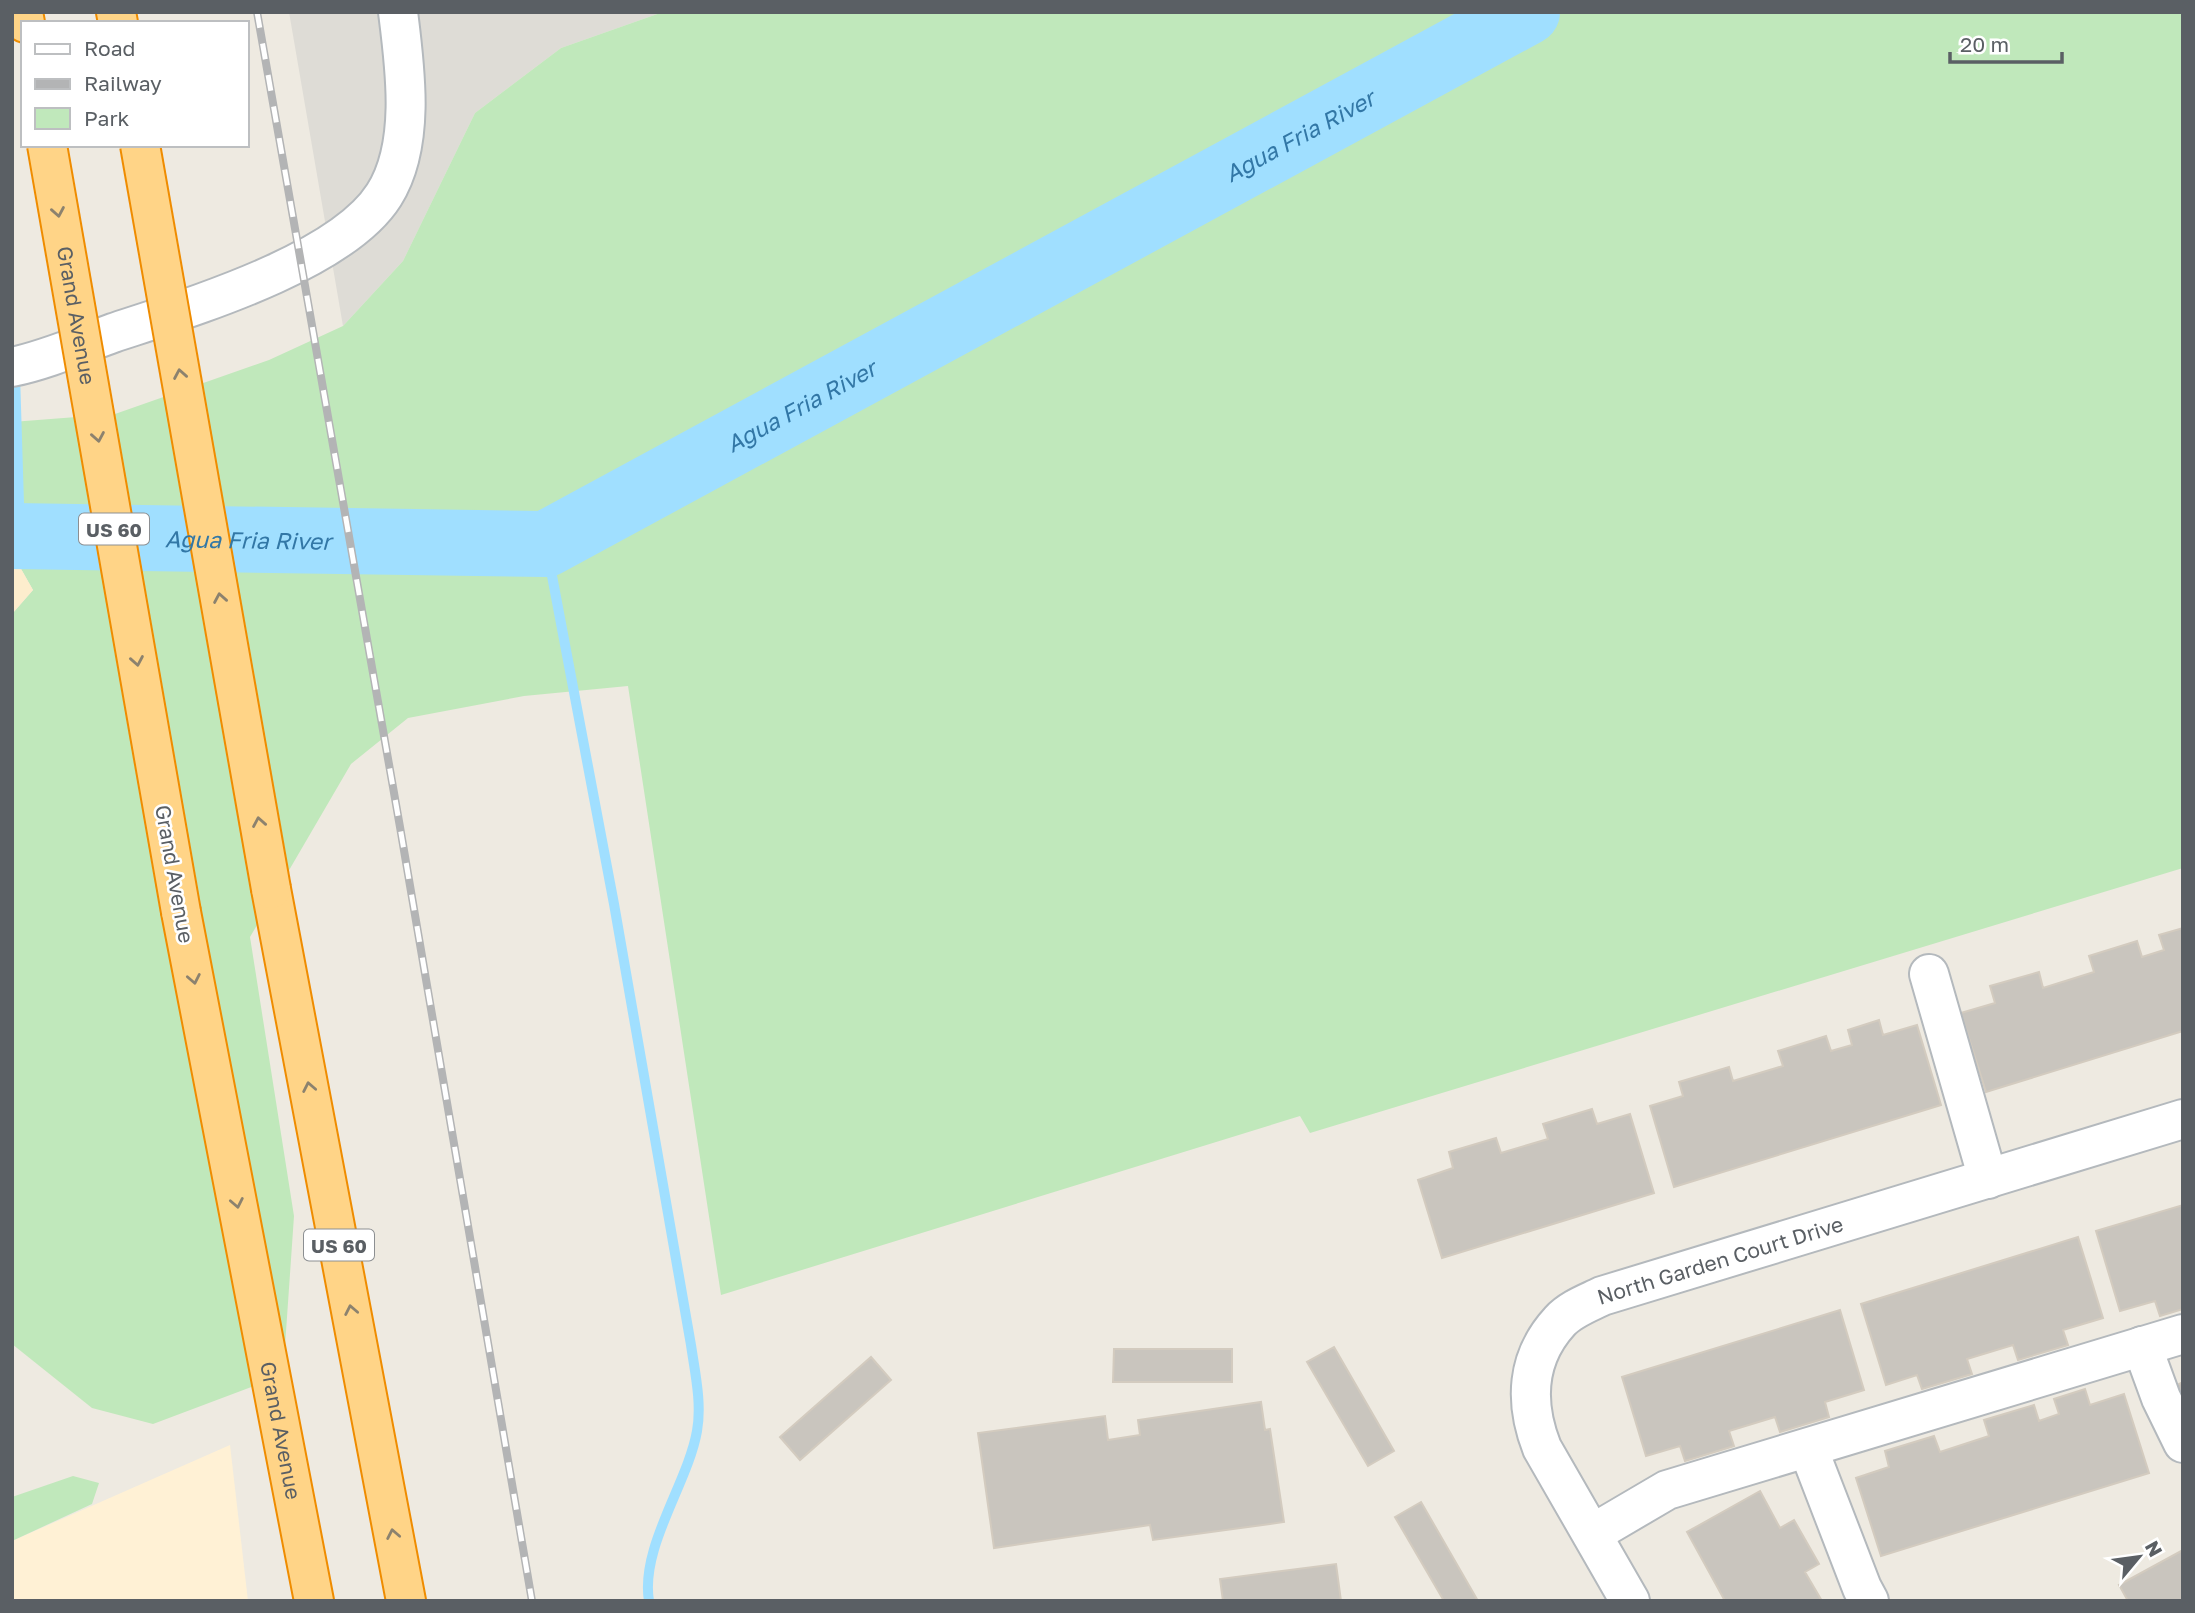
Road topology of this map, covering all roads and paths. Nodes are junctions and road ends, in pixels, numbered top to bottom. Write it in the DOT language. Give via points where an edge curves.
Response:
graph roads {
  1 [pos="398,12"];
  2 [pos="47,147"];
  3 [pos="140,147"];
  4 [pos="12,368"];
  5 [pos="1929,974"];
  6 [pos="2183,1119"];
  7 [pos="1988,1179"];
  8 [pos="2183,1334"];
  9 [pos="2142,1346"];
  10 [pos="2183,1443"];
  11 [pos="1808,1448"];
  12 [pos="1592,1534"];
  13 [pos="314,1601"];
  14 [pos="406,1601"];
  15 [pos="1630,1601"];
  16 [pos="1869,1601"];
  1 -- 4 [label="street" via="405,114 399,160 384,195 360,222 313,255 220,296"];
  2 -- 13 [label="highway, Grand Avenue / US 60, one-way, bridge" via="181,912"];
  14 -- 3 [label="highway, US 60, one-way, bridge" via="271,889"];
  5 -- 7 [label="street"];
  6 -- 7 [label="street, North Garden Court Drive"];
  7 -- 12 [label="street, North Garden Court Drive" via="1602,1296 1561,1321 1537,1354 1531,1380 1533,1424"];
  8 -- 9 [label="street"];
  9 -- 10 [label="street"];
  9 -- 11 [label="street"];
  11 -- 12 [label="street" via="1667,1490"];
  11 -- 16 [label="street"];
  12 -- 15 [label="street, North Garden Court Drive"];
}
